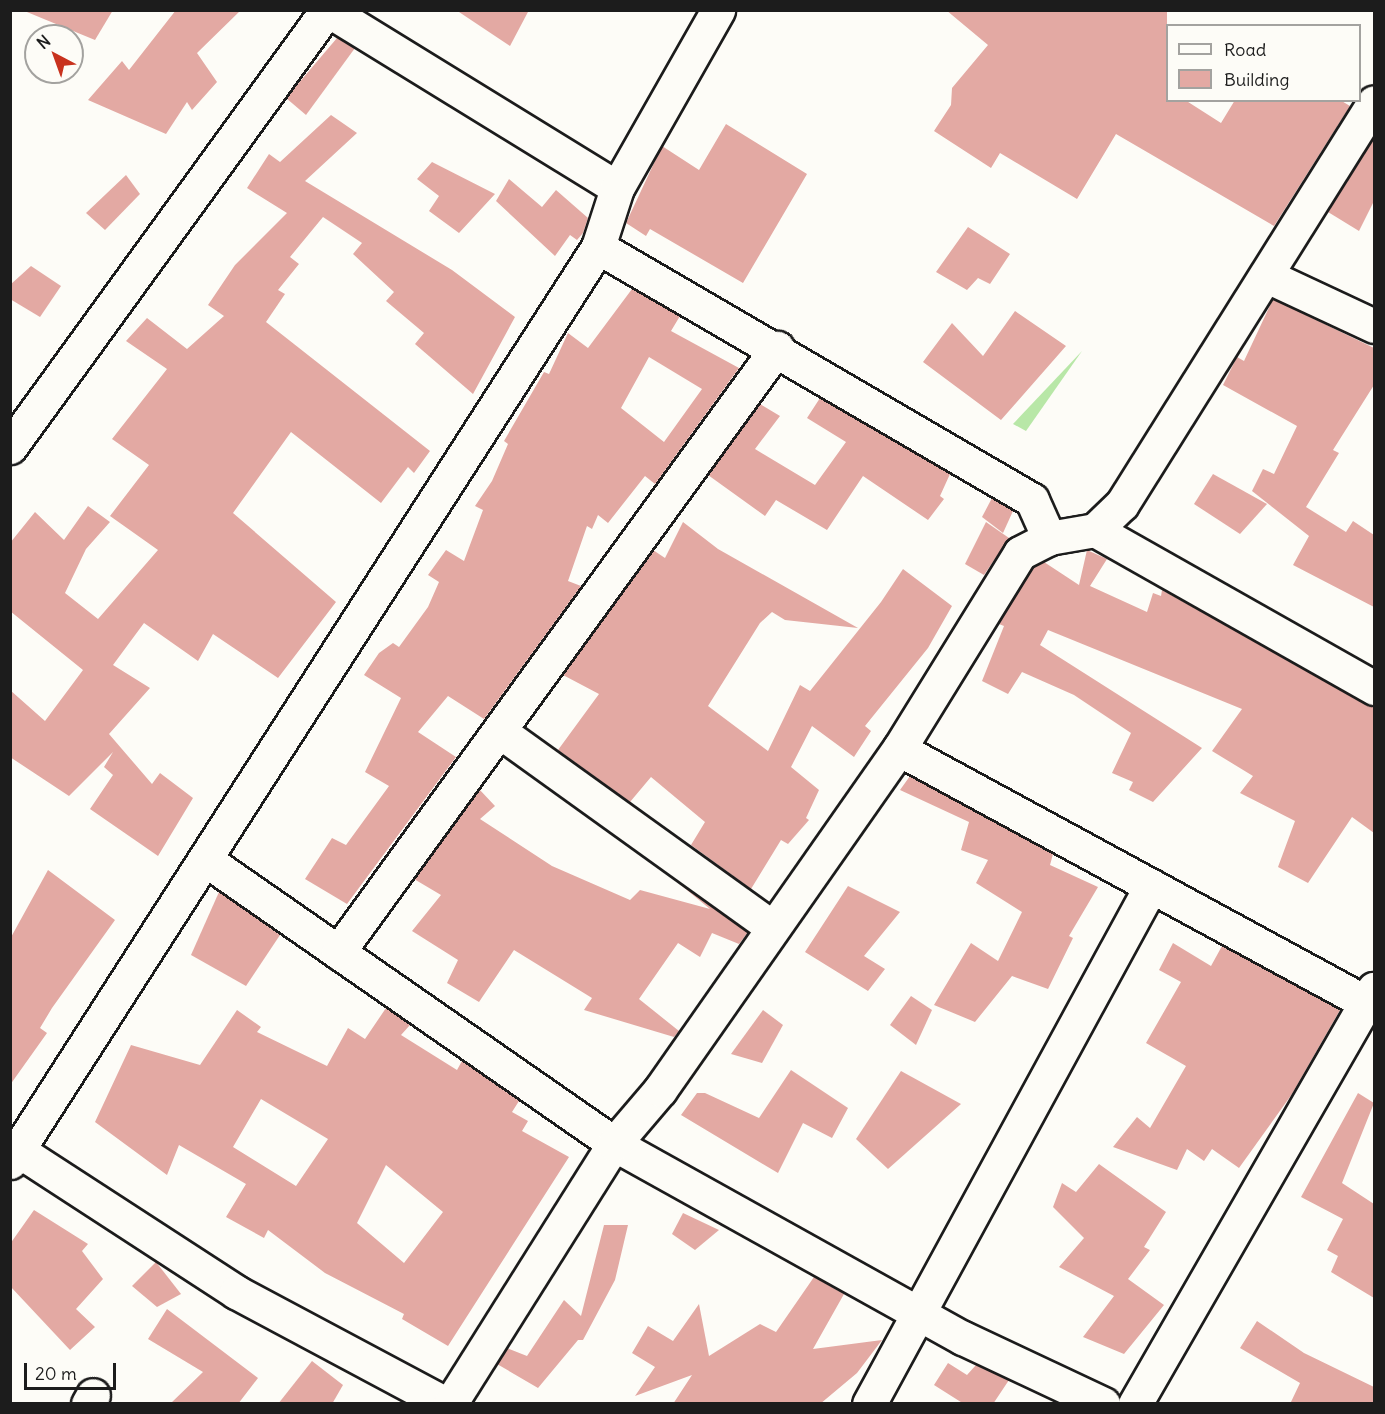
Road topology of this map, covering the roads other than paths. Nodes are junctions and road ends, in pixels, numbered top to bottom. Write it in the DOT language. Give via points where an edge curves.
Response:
graph roads {
  1 [pos="328,10"];
  2 [pos="718,10"];
  3 [pos="1374,103"];
  4 [pos="617,188"];
  5 [pos="598,247"];
  6 [pos="1267,276"];
  7 [pos="1374,326"];
  8 [pos="777,348"];
  9 [pos="10,447"];
  10 [pos="1095,530"];
  11 [pos="1049,538"];
  12 [pos="1374,688"];
  13 [pos="502,733"];
  14 [pos="899,749"];
  15 [pos="206,860"];
  16 [pos="1151,886"];
  17 [pos="771,927"];
  18 [pos="338,952"];
  19 [pos="1372,999"];
  20 [pos="614,1144"];
  21 [pos="13,1152"];
  22 [pos="922,1316"];
  23 [pos="448,1404"];
  24 [pos="869,1404"];
  25 [pos="1103,1404"];
  26 [pos="1135,1404"];
  1 -- 4 [label="street"];
  1 -- 9 [label="street"];
  2 -- 4 [label="street"];
  3 -- 6 [label="street"];
  4 -- 5 [label="street"];
  5 -- 8 [label="street"];
  5 -- 15 [label="street"];
  6 -- 7 [label="street"];
  6 -- 10 [label="street" via="1122,504"];
  8 -- 11 [label="street" via="1032,500"];
  8 -- 13 [label="street"];
  10 -- 11 [label="street"];
  10 -- 12 [label="street"];
  11 -- 14 [label="street" via="1020,553"];
  13 -- 17 [label="street"];
  13 -- 18 [label="street"];
  14 -- 16 [label="street"];
  14 -- 17 [label="street"];
  15 -- 18 [label="street"];
  15 -- 21 [label="street"];
  16 -- 19 [label="street"];
  16 -- 22 [label="street"];
  17 -- 20 [label="street" via="660,1090"];
  18 -- 20 [label="street"];
  19 -- 26 [label="street"];
  20 -- 22 [label="street"];
  20 -- 23 [label="street"];
  21 -- 23 [label="street" via="236,1292"];
  22 -- 24 [label="street"];
  22 -- 25 [label="street"];
}
